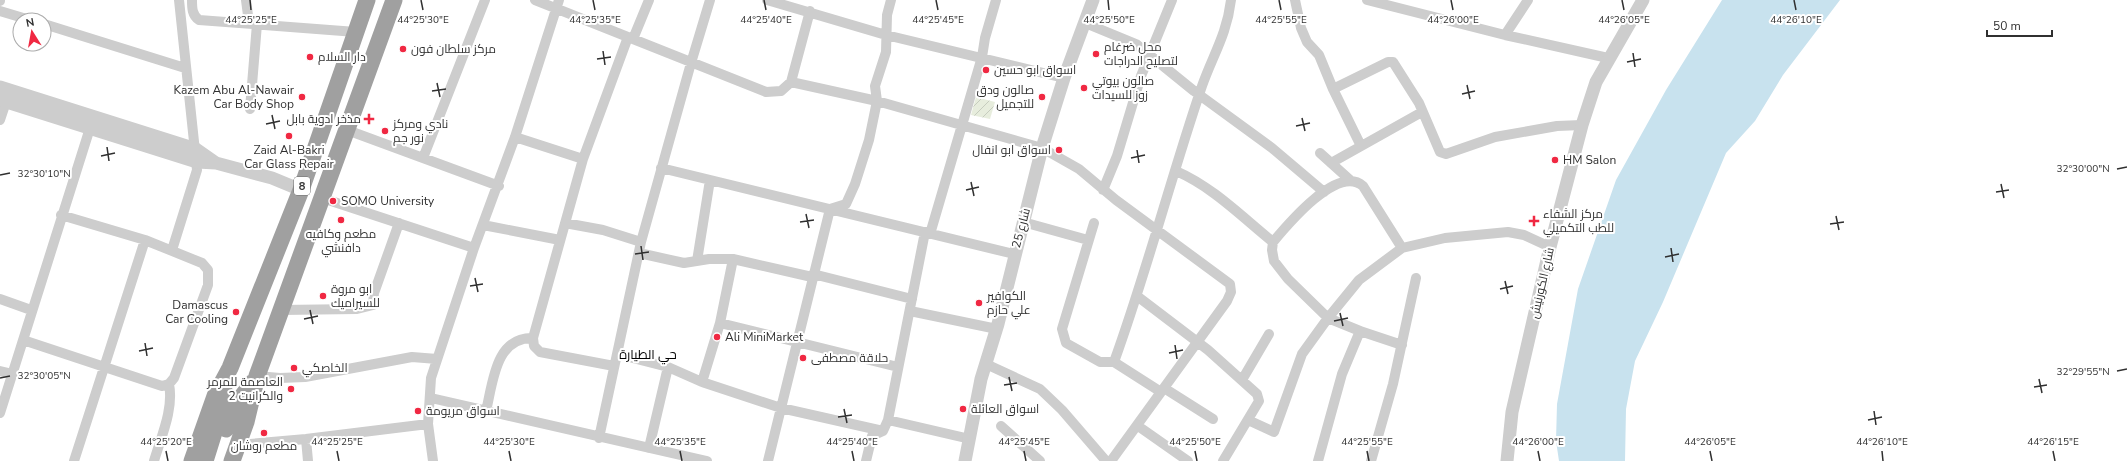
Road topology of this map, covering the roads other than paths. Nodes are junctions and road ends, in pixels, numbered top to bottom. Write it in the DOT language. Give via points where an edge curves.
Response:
graph roads {
  1 [pos="179,0"];
  2 [pos="192,0"];
  3 [pos="246,0"];
  4 [pos="367,0"];
  5 [pos="394,0"];
  6 [pos="485,0"];
  7 [pos="535,0"];
  8 [pos="648,0"];
  9 [pos="710,0"];
  10 [pos="767,0"];
  11 [pos="891,0"];
  12 [pos="996,0"];
  13 [pos="1093,0"];
  14 [pos="1172,0"];
  15 [pos="1231,0"];
  16 [pos="1295,0"];
  17 [pos="1367,0"];
  18 [pos="1528,0"];
  19 [pos="1643,0"];
  20 [pos="558,4"];
  21 [pos="0,11"];
  22 [pos="810,11"];
  23 [pos="12,15"];
  24 [pos="253,23"];
  25 [pos="1085,23"];
  26 [pos="52,26"];
  27 [pos="356,32"];
  28 [pos="886,34"];
  29 [pos="1505,35"];
  30 [pos="630,38"];
  31 [pos="1149,55"];
  32 [pos="982,57"];
  33 [pos="1608,58"];
  34 [pos="690,63"];
  35 [pos="185,68"];
  36 [pos="1064,78"];
  37 [pos="791,82"];
  38 [pos="0,87"];
  39 [pos="1333,90"];
  40 [pos="1200,96"];
  41 [pos="3,101"];
  42 [pos="877,101"];
  43 [pos="250,109"];
  44 [pos="1422,112"];
  45 [pos="0,120"];
  46 [pos="962,124"];
  47 [pos="1582,125"];
  48 [pos="90,128"];
  49 [pos="347,130"];
  50 [pos="515,137"];
  51 [pos="1361,146"];
  52 [pos="1042,148"];
  53 [pos="196,149"];
  54 [pos="1320,153"];
  55 [pos="423,158"];
  56 [pos="583,159"];
  57 [pos="198,162"];
  58 [pos="216,163"];
  59 [pos="1331,163"];
  60 [pos="661,168"];
  61 [pos="1176,171"];
  62 [pos="710,180"];
  63 [pos="1350,180"];
  64 [pos="499,186"];
  65 [pos="301,190"];
  66 [pos="1103,190"];
  67 [pos="1324,192"];
  68 [pos="322,198"];
  69 [pos="830,209"];
  70 [pos="61,215"];
  71 [pos="1023,222"];
  72 [pos="399,223"];
  73 [pos="565,223"];
  74 [pos="1094,223"];
  75 [pos="483,225"];
  76 [pos="1156,231"];
  77 [pos="928,233"];
  78 [pos="145,240"];
  79 [pos="560,240"];
  80 [pos="1088,240"];
  81 [pos="641,242"];
  82 [pos="1273,242"];
  83 [pos="1550,247"];
  84 [pos="474,248"];
  85 [pos="1402,248"];
  86 [pos="172,250"];
  87 [pos="639,253"];
  88 [pos="1014,254"];
  89 [pos="733,259"];
  90 [pos="697,261"];
  91 [pos="812,275"];
  92 [pos="1416,278"];
  93 [pos="1137,296"];
  94 [pos="0,299"];
  95 [pos="912,299"];
  96 [pos="31,310"];
  97 [pos="281,310"];
  98 [pos="910,311"];
  99 [pos="1328,318"];
  100 [pos="720,323"];
  101 [pos="997,329"];
  102 [pos="1360,331"];
  103 [pos="1269,334"];
  104 [pos="533,338"];
  105 [pos="23,340"];
  106 [pos="1197,341"];
  107 [pos="796,343"];
  108 [pos="1402,345"];
  109 [pos="617,354"];
  110 [pos="437,359"];
  111 [pos="1114,362"];
  112 [pos="986,364"];
  113 [pos="614,366"];
  114 [pos="105,367"];
  115 [pos="668,367"];
  116 [pos="898,367"];
  117 [pos="230,368"];
  118 [pos="0,371"];
  119 [pos="13,374"];
  120 [pos="257,376"];
  121 [pos="1242,380"];
  122 [pos="702,382"];
  123 [pos="169,384"];
  124 [pos="1162,390"];
  125 [pos="430,398"];
  126 [pos="781,408"];
  127 [pos="486,411"];
  128 [pos="0,413"];
  129 [pos="1213,419"];
  130 [pos="888,420"];
  131 [pos="1248,420"];
  132 [pos="224,421"];
  133 [pos="428,424"];
  134 [pos="1001,426"];
  135 [pos="1138,426"];
  136 [pos="883,431"];
  137 [pos="599,438"];
  138 [pos="970,439"];
  139 [pos="306,440"];
  140 [pos="649,448"];
  141 [pos="235,453"];
  142 [pos="74,461"];
  143 [pos="154,461"];
  144 [pos="192,461"];
  145 [pos="205,461"];
  146 [pos="216,461"];
  147 [pos="308,461"];
  148 [pos="433,461"];
  149 [pos="707,461"];
  150 [pos="768,461"];
  151 [pos="866,461"];
  152 [pos="965,461"];
  153 [pos="1040,461"];
  154 [pos="1106,461"];
  155 [pos="1112,461"];
  156 [pos="1188,461"];
  157 [pos="1223,461"];
  158 [pos="1318,461"];
  159 [pos="1371,461"];
  160 [pos="1507,461"];
  1 -- 35 [label="street"];
  2 -- 24 [label="street" via="192,11 199,20"];
  3 -- 24 [label="street"];
  4 -- 27 [label="highway, 8"];
  5 -- 49 [label="highway, 8"];
  6 -- 55 [label="street"];
  7 -- 20 [label="street"];
  8 -- 30 [label="street"];
  9 -- 34 [label="street"];
  10 -- 22 [label="street"];
  11 -- 28 [label="street"];
  12 -- 32 [label="street"];
  13 -- 25 [label="street, شارع 25"];
  14 -- 31 [label="street"];
  15 -- 40 [label="street" via="1220,45"];
  16 -- 39 [label="street" via="1307,42 1319,55"];
  17 -- 29 [label="street"];
  18 -- 29 [label="street"];
  19 -- 33 [label="street, شارع الكورنيش"];
  20 -- 30 [label="street"];
  20 -- 50 [label="street"];
  21 -- 23 [label="street"];
  22 -- 28 [label="street"];
  22 -- 37 [label="street"];
  24 -- 27 [label="street"];
  24 -- 43 [label="street"];
  25 -- 31 [label="street" via="1136,44"];
  25 -- 36 [label="street, شارع 25"];
  26 -- 35 [label="street"];
  27 -- 65 [label="highway, 8"];
  28 -- 32 [label="street"];
  28 -- 42 [label="street" via="886,52 875,86"];
  29 -- 33 [label="street"];
  30 -- 34 [label="street"];
  30 -- 56 [label="street"];
  31 -- 40 [label="street"];
  31 -- 66 [label="street" via="1117,156"];
  32 -- 36 [label="street"];
  32 -- 46 [label="street"];
  33 -- 47 [label="street, شارع الكورنيش" via="1596,82"];
  34 -- 37 [label="street" via="766,92 781,91"];
  34 -- 60 [label="street"];
  35 -- 53 [label="street"];
  36 -- 52 [label="street, شارع 25"];
  37 -- 42 [label="street"];
  38 -- 53 [label="street"];
  39 -- 44 [label="street" via="1388,62 1393,62"];
  39 -- 51 [label="street"];
  40 -- 61 [label="street"];
  40 -- 67 [label="street" via="1272,148"];
  41 -- 45 [label="street"];
  41 -- 48 [label="street"];
  42 -- 46 [label="street"];
  42 -- 69 [label="street" via="869,140 855,184 846,204"];
  44 -- 47 [label="street" via="1440,152 1446,154 1495,137 1557,126"];
  44 -- 51 [label="street"];
  46 -- 52 [label="street"];
  46 -- 77 [label="street"];
  47 -- 83 [label="street, شارع الكورنيش"];
  48 -- 57 [label="street"];
  48 -- 70 [label="street"];
  49 -- 55 [label="street"];
  49 -- 68 [label="highway, 8"];
  50 -- 56 [label="street"];
  50 -- 64 [label="street"];
  51 -- 59 [label="street"];
  52 -- 66 [label="street" via="1079,169"];
  52 -- 71 [label="street, شارع 25"];
  53 -- 57 [label="street"];
  53 -- 58 [label="street"];
  54 -- 59 [label="street"];
  55 -- 64 [label="street"];
  56 -- 73 [label="street"];
  57 -- 58 [label="street"];
  57 -- 86 [label="street"];
  58 -- 65 [label="street" via="272,178"];
  59 -- 63 [label="street"];
  60 -- 62 [label="street"];
  60 -- 81 [label="street"];
  61 -- 76 [label="street"];
  61 -- 82 [label="street" via="1215,194"];
  62 -- 69 [label="street"];
  62 -- 90 [label="street"];
  63 -- 67 [label="street"];
  63 -- 85 [label="street" via="1357,181 1362,186"];
  64 -- 75 [label="street"];
  65 -- 117 [label="highway, 8"];
  66 -- 76 [label="street"];
  67 -- 82 [label="street" via="1298,213"];
  68 -- 72 [label="street"];
  68 -- 97 [label="highway, 8"];
  69 -- 77 [label="street"];
  69 -- 91 [label="street"];
  70 -- 78 [label="street"];
  70 -- 96 [label="street"];
  71 -- 80 [label="street"];
  71 -- 88 [label="street, شارع 25"];
  72 -- 84 [label="street"];
  72 -- 97 [label="street" via="374,293 373,305 357,309"];
  73 -- 79 [label="street"];
  73 -- 81 [label="street" via="603,230"];
  74 -- 80 [label="street"];
  75 -- 79 [label="street"];
  75 -- 84 [label="street"];
  76 -- 93 [label="street"];
  76 -- 106 [label="street" via="1230,284 1231,292 1227,301"];
  77 -- 88 [label="street"];
  77 -- 95 [label="street"];
  78 -- 86 [label="street"];
  78 -- 114 [label="street"];
  79 -- 104 [label="street"];
  80 -- 111 [label="street" via="1062,329 1063,336 1066,343 1090,357 1100,362"];
  81 -- 87 [label="street"];
  82 -- 99 [label="street" via="1274,261 1288,279"];
  83 -- 85 [label="street" via="1524,235 1508,232 1445,238"];
  83 -- 160 [label="street, شارع الكورنيش" via="1512,412"];
  84 -- 110 [label="street"];
  85 -- 99 [label="street" via="1359,280"];
  86 -- 123 [label="street" via="202,263 209,275 206,292 174,378"];
  87 -- 90 [label="street" via="684,263"];
  87 -- 109 [label="street"];
  88 -- 101 [label="street, شارع 25"];
  89 -- 90 [label="street"];
  89 -- 91 [label="street"];
  89 -- 100 [label="street"];
  91 -- 95 [label="street"];
  91 -- 107 [label="street"];
  92 -- 108 [label="street"];
  93 -- 106 [label="street"];
  93 -- 111 [label="street"];
  94 -- 96 [label="street"];
  95 -- 98 [label="street"];
  96 -- 105 [label="street"];
  97 -- 120 [label="highway, 8"];
  98 -- 101 [label="street"];
  98 -- 116 [label="street"];
  99 -- 102 [label="street"];
  99 -- 131 [label="street" via="1302,354 1274,432"];
  100 -- 107 [label="street"];
  100 -- 122 [label="street"];
  101 -- 112 [label="street, شارع 25"];
  102 -- 108 [label="street"];
  102 -- 158 [label="street" via="1342,374"];
  103 -- 121 [label="street"];
  104 -- 113 [label="street" via="534,346 540,352"];
  104 -- 127 [label="street" via="524,338 508,345 499,359"];
  105 -- 114 [label="street"];
  105 -- 119 [label="street"];
  106 -- 121 [label="street"];
  106 -- 124 [label="street"];
  107 -- 116 [label="street"];
  107 -- 126 [label="street"];
  108 -- 159 [label="street"];
  109 -- 113 [label="street"];
  109 -- 115 [label="street"];
  110 -- 120 [label="street" via="412,357 305,377"];
  110 -- 125 [label="street" via="431,378"];
  111 -- 124 [label="street"];
  112 -- 138 [label="street, شارع 25"];
  112 -- 154 [label="street" via="1040,389 1062,410"];
  113 -- 137 [label="street"];
  114 -- 123 [label="street" via="162,386"];
  114 -- 142 [label="street"];
  115 -- 122 [label="street"];
  115 -- 140 [label="street"];
  116 -- 130 [label="street"];
  117 -- 132 [label="highway, 8"];
  117 -- 144 [label="highway" via="215,396"];
  118 -- 119 [label="street"];
  119 -- 128 [label="street"];
  120 -- 132 [label="highway, 8"];
  120 -- 141 [label="highway" via="246,422"];
  121 -- 131 [label="street" via="1259,397"];
  122 -- 126 [label="street"];
  123 -- 143 [label="street" via="171,396"];
  124 -- 129 [label="street"];
  124 -- 135 [label="street"];
  125 -- 127 [label="street"];
  125 -- 133 [label="street"];
  126 -- 136 [label="street"];
  126 -- 150 [label="street"];
  127 -- 137 [label="street"];
  130 -- 136 [label="street"];
  130 -- 138 [label="street"];
  131 -- 157 [label="street"];
  132 -- 145 [label="highway, 8"];
  132 -- 146 [label="highway, 8"];
  133 -- 139 [label="street"];
  133 -- 148 [label="street"];
  134 -- 153 [label="street"];
  135 -- 155 [label="street"];
  135 -- 156 [label="street"];
  136 -- 151 [label="street" via="872,436"];
  137 -- 140 [label="street"];
  138 -- 152 [label="street, شارع 25"];
  139 -- 141 [label="street"];
  139 -- 147 [label="street"];
  140 -- 149 [label="street"];
}
